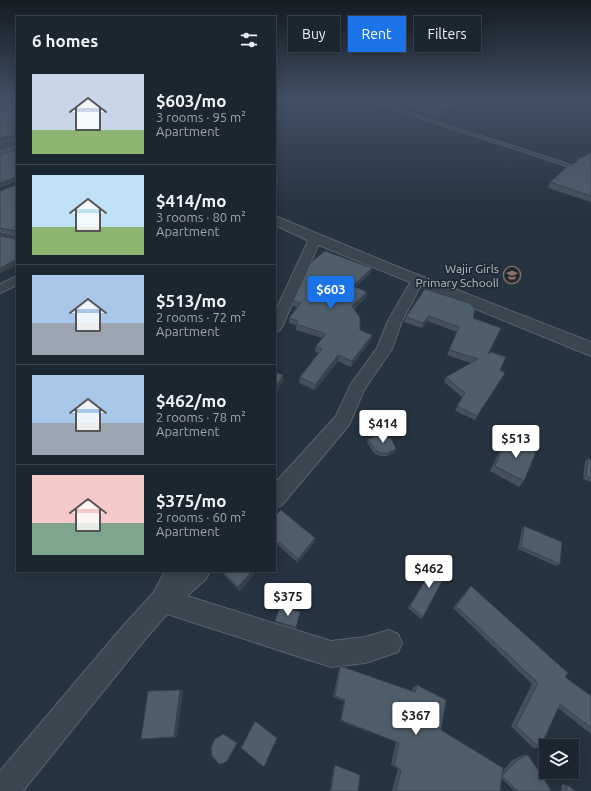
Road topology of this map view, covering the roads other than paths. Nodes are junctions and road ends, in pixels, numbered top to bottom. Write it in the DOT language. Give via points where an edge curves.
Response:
graph roads {
  1 [pos="479,136"];
  2 [pos="16,141"];
  3 [pos="0,145"];
  4 [pos="16,149"];
  5 [pos="0,154"];
  6 [pos="572,166"];
  7 [pos="276,220"];
  8 [pos="0,234"];
  9 [pos="16,239"];
  10 [pos="314,239"];
  11 [pos="16,281"];
  12 [pos="417,281"];
  13 [pos="0,289"];
  14 [pos="276,325"];
  15 [pos="591,349"];
  16 [pos="276,497"];
  17 [pos="177,572"];
  18 [pos="197,572"];
  19 [pos="163,601"];
  20 [pos="389,643"];
  21 [pos="3,791"];
  1 -- 6 [label="lane"];
  2 -- 3 [label="street"];
  4 -- 5 [label="main road"];
  7 -- 10 [label="street"];
  8 -- 9 [label="street"];
  10 -- 12 [label="street"];
  10 -- 14 [label="street"];
  11 -- 13 [label="street"];
  12 -- 15 [label="street"];
  12 -- 16 [label="street" via="395,321 384,349 357,388 343,420"];
  17 -- 19 [label="street"];
  18 -- 19 [label="street"];
  19 -- 20 [label="street" via="331,654 365,650"];
  19 -- 21 [label="street"];
}
